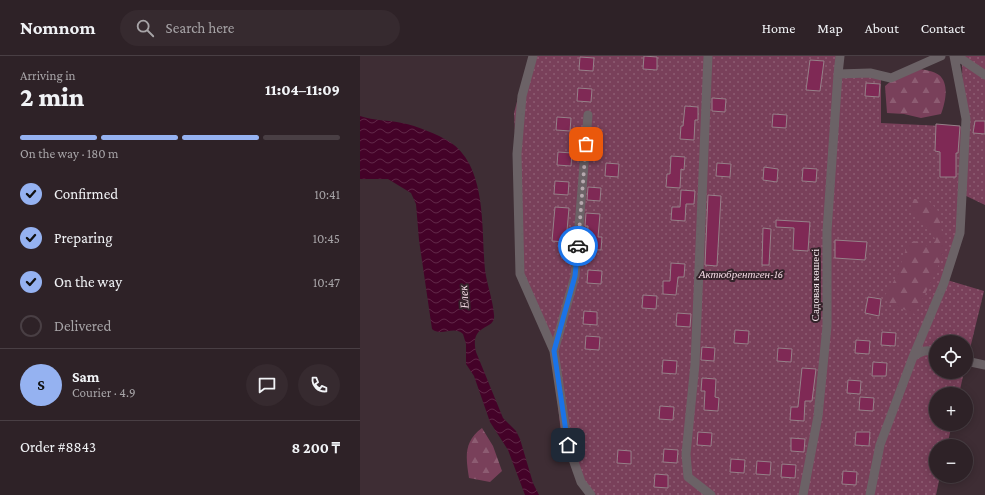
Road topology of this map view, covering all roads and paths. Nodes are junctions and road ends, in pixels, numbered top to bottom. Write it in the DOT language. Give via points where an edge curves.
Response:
graph roads {
  1 [pos="533,56"];
  2 [pos="708,56"];
  3 [pos="840,56"];
  4 [pos="941,56"];
  5 [pos="954,56"];
  6 [pos="957,56"];
  7 [pos="838,74"];
  8 [pos="985,75"];
  9 [pos="588,115"];
  10 [pos="929,350"];
  11 [pos="554,351"];
  12 [pos="913,356"];
  13 [pos="973,362"];
  14 [pos="985,365"];
  15 [pos="591,495"];
  16 [pos="711,495"];
  17 [pos="803,495"];
  18 [pos="870,495"];
  1 -- 11 [label="lane" via="522,96 517,154 520,274"];
  2 -- 16 [label="lane" via="695,364 686,454 688,477"];
  3 -- 7 [label="lane, Садовая көшесі"];
  4 -- 7 [label="lane" via="891,78 870,73"];
  5 -- 12 [label="lane" via="966,119 960,233 944,283"];
  6 -- 8 [label="lane"];
  7 -- 17 [label="lane, Садовая көшесі" via="827,231 827,326 818,416"];
  9 -- 11 [label="lane" via="575,276"];
  10 -- 12 [label="lane"];
  11 -- 15 [label="lane" via="568,445 581,482"];
  12 -- 18 [label="lane" via="880,445"];
  13 -- 14 [label="lane"];
}
